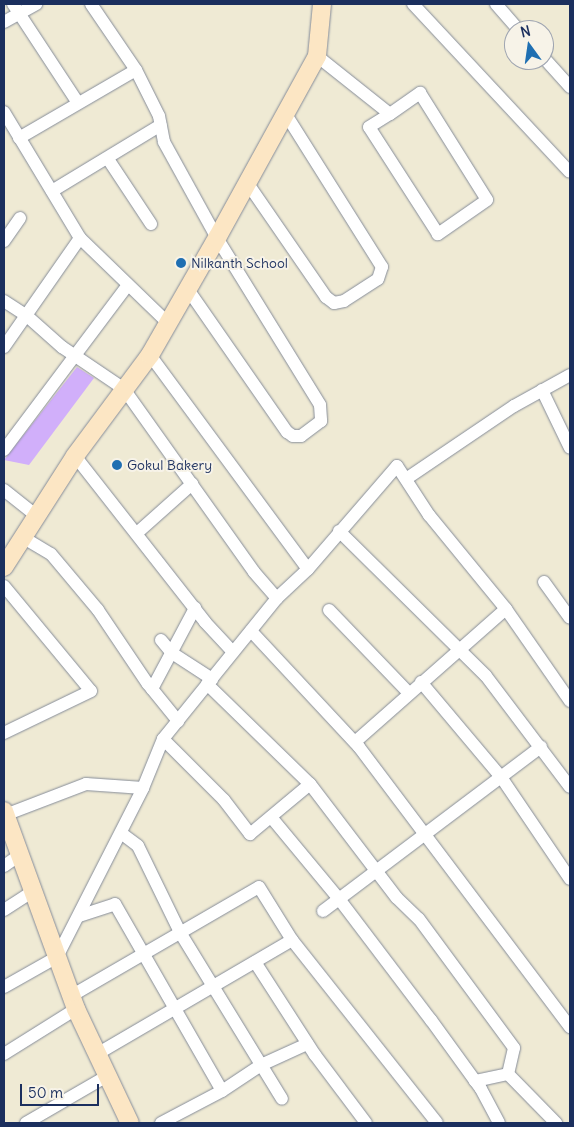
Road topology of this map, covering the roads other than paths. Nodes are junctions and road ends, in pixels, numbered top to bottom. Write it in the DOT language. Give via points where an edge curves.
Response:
graph roads {
  1 [pos="36,4"];
  2 [pos="92,4"];
  3 [pos="322,4"];
  4 [pos="413,4"];
  5 [pos="496,4"];
  6 [pos="16,9"];
  7 [pos="510,20"];
  8 [pos="4,22"];
  9 [pos="317,56"];
  10 [pos="136,70"];
  11 [pos="554,70"];
  12 [pos="570,88"];
  13 [pos="78,103"];
  14 [pos="285,113"];
  15 [pos="390,114"];
  16 [pos="6,121"];
  17 [pos="161,125"];
  18 [pos="20,138"];
  19 [pos="108,159"];
  20 [pos="569,171"];
  21 [pos="246,181"];
  22 [pos="52,191"];
  23 [pos="20,218"];
  24 [pos="151,224"];
  25 [pos="80,238"];
  26 [pos="217,238"];
  27 [pos="4,241"];
  28 [pos="128,285"];
  29 [pos="187,288"];
  30 [pos="4,301"];
  31 [pos="27,316"];
  32 [pos="168,323"];
  33 [pos="4,347"];
  34 [pos="150,355"];
  35 [pos="75,356"];
  36 [pos="570,376"];
  37 [pos="124,389"];
  38 [pos="542,390"];
  39 [pos="570,448"];
  40 [pos="4,450"];
  41 [pos="74,456"];
  42 [pos="406,479"];
  43 [pos="192,484"];
  44 [pos="4,490"];
  45 [pos="38,517"];
  46 [pos="339,531"];
  47 [pos="137,533"];
  48 [pos="24,538"];
  49 [pos="4,567"];
  50 [pos="308,569"];
  51 [pos="544,582"];
  52 [pos="4,586"];
  53 [pos="277,598"];
  54 [pos="195,608"];
  55 [pos="329,610"];
  56 [pos="506,610"];
  57 [pos="570,618"];
  58 [pos="251,630"];
  59 [pos="161,640"];
  60 [pos="458,648"];
  61 [pos="234,652"];
  62 [pos="172,653"];
  63 [pos="210,681"];
  64 [pos="421,682"];
  65 [pos="152,689"];
  66 [pos="409,693"];
  67 [pos="570,701"];
  68 [pos="178,721"];
  69 [pos="4,733"];
  70 [pos="163,739"];
  71 [pos="355,742"];
  72 [pos="540,747"];
  73 [pos="501,777"];
  74 [pos="310,784"];
  75 [pos="570,787"];
  76 [pos="143,788"];
  77 [pos="4,813"];
  78 [pos="271,817"];
  79 [pos="121,833"];
  80 [pos="426,834"];
  81 [pos="20,856"];
  82 [pos="4,866"];
  83 [pos="376,871"];
  84 [pos="570,879"];
  85 [pos="33,891"];
  86 [pos="339,899"];
  87 [pos="4,910"];
  88 [pos="323,911"];
  89 [pos="79,916"];
  90 [pos="181,934"];
  91 [pos="292,940"];
  92 [pos="145,955"];
  93 [pos="57,957"];
  94 [pos="255,962"];
  95 [pos="4,987"];
  96 [pos="213,987"];
  97 [pos="74,1003"];
  98 [pos="177,1008"];
  99 [pos="570,1028"];
  100 [pos="308,1044"];
  101 [pos="4,1054"];
  102 [pos="98,1054"];
  103 [pos="261,1065"];
  104 [pos="508,1074"];
  105 [pos="108,1076"];
  106 [pos="476,1081"];
  107 [pos="222,1091"];
  108 [pos="282,1099"];
  109 [pos="32,1122"];
  110 [pos="130,1123"];
  111 [pos="161,1123"];
  112 [pos="366,1123"];
  113 [pos="437,1123"];
  114 [pos="499,1123"];
  115 [pos="556,1123"];
  1 -- 6 [label="street"];
  2 -- 10 [label="street"];
  3 -- 9 [label="main road"];
  4 -- 20 [label="street"];
  5 -- 7 [label="street"];
  6 -- 8 [label="street"];
  6 -- 13 [label="street"];
  9 -- 14 [label="main road"];
  9 -- 15 [label="street"];
  10 -- 13 [label="street"];
  10 -- 17 [label="street"];
  11 -- 12 [label="street"];
  13 -- 18 [label="street"];
  14 -- 21 [label="main road"];
  14 -- 21 [label="street" via="382,267 378,279 344,301 334,303 326,297"];
  15 -- 15 [label="street" via="420,93 487,200 438,234 368,127"];
  16 -- 18 [label="street"];
  17 -- 19 [label="street"];
  17 -- 26 [label="street" via="164,142"];
  18 -- 22 [label="street"];
  19 -- 22 [label="street"];
  19 -- 24 [label="street"];
  21 -- 26 [label="main road"];
  22 -- 25 [label="street"];
  23 -- 27 [label="street"];
  25 -- 28 [label="street"];
  25 -- 31 [label="street"];
  26 -- 29 [label="main road"];
  26 -- 29 [label="street" via="320,405 322,421 301,436 287,432"];
  28 -- 32 [label="street"];
  28 -- 35 [label="street"];
  29 -- 32 [label="main road"];
  30 -- 31 [label="street"];
  31 -- 33 [label="street"];
  31 -- 35 [label="street"];
  32 -- 34 [label="main road"];
  34 -- 37 [label="main road"];
  34 -- 50 [label="street"];
  35 -- 37 [label="street"];
  35 -- 40 [label="street"];
  36 -- 38 [label="street"];
  37 -- 41 [label="main road"];
  37 -- 43 [label="street"];
  38 -- 39 [label="street"];
  38 -- 42 [label="street"];
  41 -- 45 [label="main road"];
  41 -- 47 [label="street"];
  42 -- 46 [label="street" via="397,466"];
  42 -- 56 [label="street" via="435,522"];
  43 -- 47 [label="street"];
  43 -- 53 [label="street" via="254,572"];
  44 -- 45 [label="street"];
  45 -- 48 [label="main road"];
  46 -- 50 [label="street"];
  46 -- 60 [label="street"];
  47 -- 54 [label="street"];
  48 -- 49 [label="main road"];
  48 -- 65 [label="street" via="51,554"];
  50 -- 53 [label="street"];
  51 -- 57 [label="street"];
  52 -- 69 [label="street" via="91,691"];
  53 -- 58 [label="street"];
  54 -- 61 [label="street"];
  54 -- 62 [label="street"];
  55 -- 66 [label="street"];
  56 -- 60 [label="street"];
  56 -- 67 [label="street"];
  58 -- 61 [label="street"];
  58 -- 71 [label="street"];
  59 -- 62 [label="street"];
  60 -- 64 [label="street"];
  60 -- 72 [label="street" via="486,676"];
  61 -- 63 [label="street"];
  62 -- 63 [label="street"];
  62 -- 65 [label="street"];
  63 -- 68 [label="street"];
  63 -- 74 [label="street"];
  64 -- 66 [label="street"];
  64 -- 73 [label="street"];
  65 -- 68 [label="street"];
  66 -- 71 [label="street"];
  68 -- 70 [label="street"];
  70 -- 76 [label="street"];
  70 -- 78 [label="street" via="224,800 250,834"];
  71 -- 80 [label="street"];
  72 -- 73 [label="street"];
  72 -- 75 [label="street"];
  73 -- 80 [label="street"];
  73 -- 84 [label="street"];
  74 -- 78 [label="street"];
  74 -- 83 [label="street"];
  76 -- 77 [label="street" via="86,784"];
  76 -- 79 [label="street"];
  77 -- 81 [label="main road"];
  78 -- 86 [label="street"];
  79 -- 89 [label="street"];
  79 -- 90 [label="street" via="138,846"];
  80 -- 83 [label="street"];
  80 -- 99 [label="street"];
  81 -- 82 [label="street"];
  81 -- 85 [label="main road"];
  83 -- 86 [label="street"];
  83 -- 104 [label="street" via="396,898 419,919 514,1048"];
  85 -- 87 [label="street"];
  85 -- 93 [label="main road"];
  86 -- 88 [label="street"];
  86 -- 106 [label="street"];
  89 -- 92 [label="street" via="115,904"];
  89 -- 93 [label="street"];
  90 -- 91 [label="street" via="259,887"];
  90 -- 92 [label="street"];
  90 -- 96 [label="street"];
  91 -- 94 [label="street"];
  91 -- 113 [label="street"];
  92 -- 97 [label="street"];
  92 -- 98 [label="street"];
  93 -- 95 [label="street"];
  93 -- 97 [label="main road"];
  94 -- 96 [label="street"];
  94 -- 100 [label="street"];
  96 -- 98 [label="street"];
  96 -- 103 [label="street"];
  97 -- 101 [label="street"];
  97 -- 102 [label="main road"];
  98 -- 102 [label="street"];
  98 -- 107 [label="street"];
  100 -- 103 [label="street"];
  100 -- 112 [label="street"];
  102 -- 105 [label="main road"];
  103 -- 107 [label="street"];
  103 -- 108 [label="street"];
  104 -- 106 [label="street"];
  104 -- 115 [label="street"];
  105 -- 109 [label="street"];
  105 -- 110 [label="main road"];
  106 -- 114 [label="street"];
  107 -- 111 [label="street"];
}
